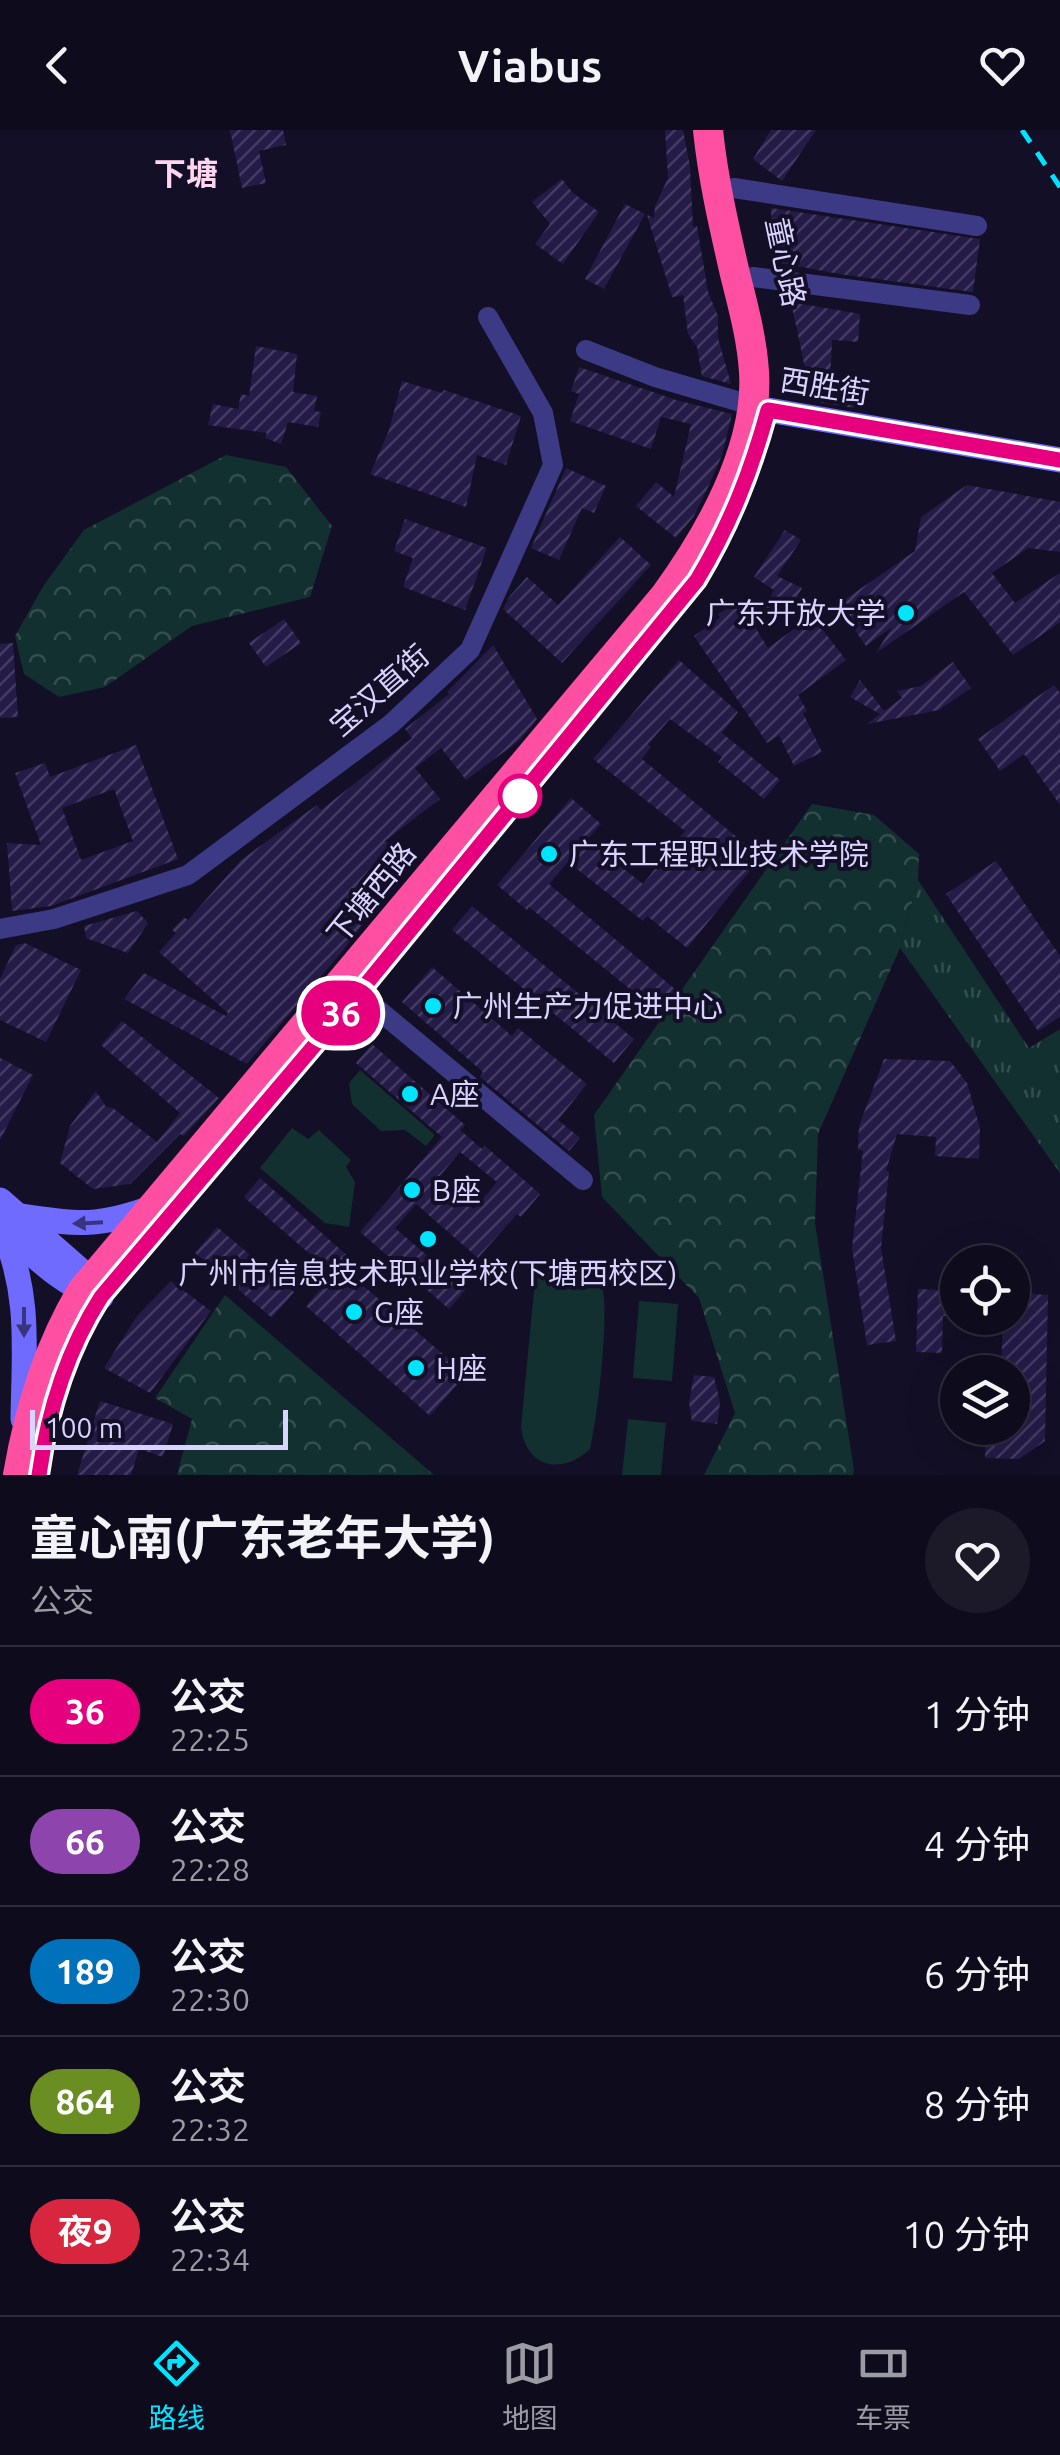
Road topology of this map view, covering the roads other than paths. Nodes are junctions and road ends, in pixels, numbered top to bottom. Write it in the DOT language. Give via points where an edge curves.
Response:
graph roads {
  1 [pos="708,130"];
  2 [pos="726,130"];
  3 [pos="734,188"];
  4 [pos="978,226"];
  5 [pos="753,276"];
  6 [pos="970,305"];
  7 [pos="488,317"];
  8 [pos="586,350"];
  9 [pos="760,408"];
  10 [pos="1060,460"];
  11 [pos="0,928"];
  12 [pos="358,994"];
  13 [pos="583,1180"];
  14 [pos="154,1207"];
  15 [pos="5,1217"];
  16 [pos="91,1290"];
  17 [pos="20,1461"];
  18 [pos="39,1475"];
  1 -- 9 [label="highway, 童心路"];
  2 -- 3 [label="highway, 童心路"];
  3 -- 4 [label="street"];
  3 -- 5 [label="highway, 童心路"];
  5 -- 6 [label="street"];
  5 -- 9 [label="highway, 童心路" via="770,359"];
  7 -- 11 [label="street, 宝汉直街" via="544,414 554,465 470,650 391,724 188,876 54,919"];
  8 -- 9 [label="street, 西胜街"];
  9 -- 10 [label="street, 西胜街"];
  9 -- 12 [label="highway, 下塘西路" via="755,457 737,508 697,580"];
  9 -- 14 [label="highway, 下塘西路" via="720,507 664,596"];
  12 -- 13 [label="street"];
  12 -- 16 [label="highway, 下塘西路"];
  14 -- 15 [label="street, one-way" via="85,1225"];
  14 -- 16 [label="highway, 下塘西路"];
  15 -- 16 [label="street"];
  15 -- 17 [label="street, one-way" via="24,1296"];
  16 -- 17 [label="highway, 下塘西路" via="42,1377"];
  16 -- 18 [label="highway, 下塘西路" via="58,1385"];
}
